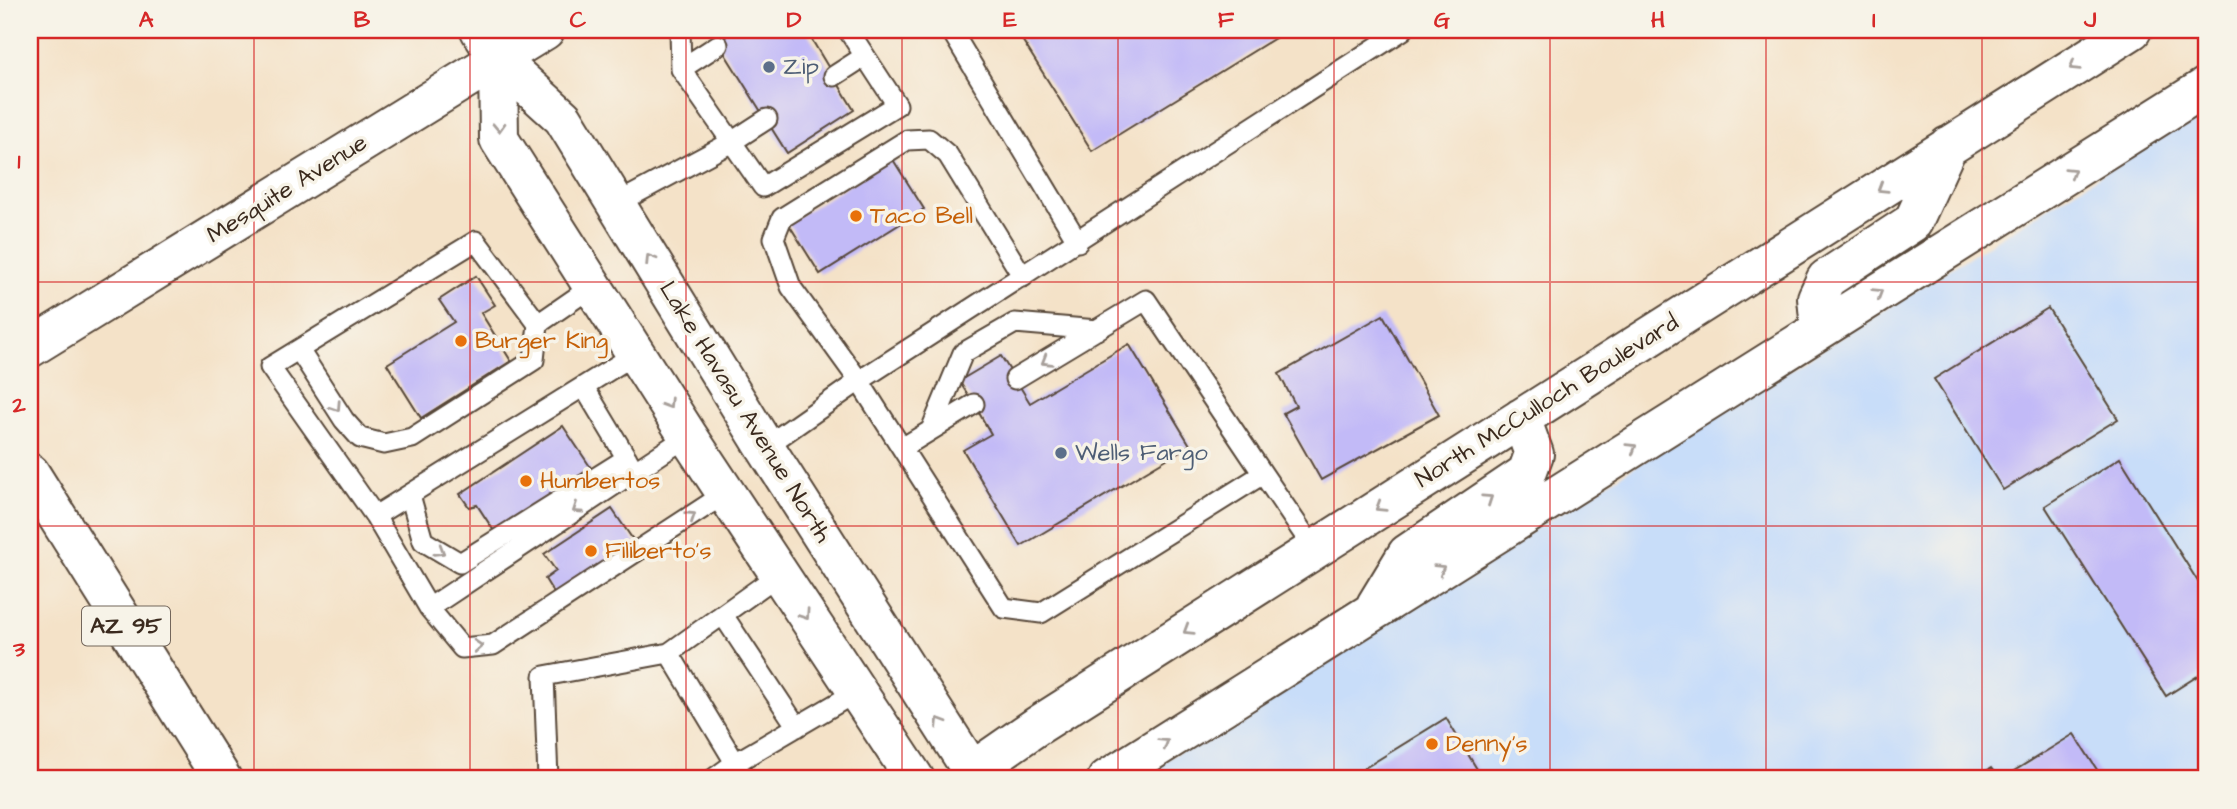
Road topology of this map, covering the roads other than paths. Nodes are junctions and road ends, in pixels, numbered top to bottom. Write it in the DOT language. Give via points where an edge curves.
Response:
graph roads {
  1 [pos="545,30"];
  2 [pos="680,30"];
  3 [pos="848,30"];
  4 [pos="951,30"];
  5 [pos="1403,30"];
  6 [pos="2132,30"];
  7 [pos="489,44"];
  8 [pos="718,45"];
  9 [pos="865,56"];
  10 [pos="681,69"];
  11 [pos="834,76"];
  12 [pos="2207,86"];
  13 [pos="767,119"];
  14 [pos="730,143"];
  15 [pos="1948,146"];
  16 [pos="616,204"];
  17 [pos="1078,242"];
  18 [pos="1023,277"];
  19 [pos="593,286"];
  20 [pos="538,324"];
  21 [pos="1820,329"];
  22 [pos="1097,330"];
  23 [pos="30,348"];
  24 [pos="299,350"];
  25 [pos="637,353"];
  26 [pos="1015,379"];
  27 [pos="859,380"];
  28 [pos="584,387"];
  29 [pos="974,404"];
  30 [pos="1521,418"];
  31 [pos="931,430"];
  32 [pos="688,436"];
  33 [pos="765,447"];
  34 [pos="902,448"];
  35 [pos="631,465"];
  36 [pos="30,473"];
  37 [pos="1263,474"];
  38 [pos="726,493"];
  39 [pos="410,495"];
  40 [pos="375,516"];
  41 [pos="1314,549"];
  42 [pos="778,575"];
  43 [pos="429,608"];
  44 [pos="1371,612"];
  45 [pos="723,615"];
  46 [pos="669,653"];
  47 [pos="858,691"];
  48 [pos="797,727"];
  49 [pos="740,771"];
  50 [pos="973,777"];
  51 [pos="222,779"];
  52 [pos="548,779"];
  53 [pos="713,779"];
  54 [pos="915,779"];
  55 [pos="1107,779"];
  1 -- 7 [label="main road, Mesquite Avenue"];
  2 -- 10 [label="lane"];
  3 -- 9 [label="lane"];
  4 -- 17 [label="lane"];
  5 -- 17 [label="lane"];
  6 -- 15 [label="main road, North McCulloch Boulevard, one-way"];
  7 -- 16 [label="main road, Lake Havasu Avenue North" via="563,118"];
  7 -- 19 [label="main road, one-way" via="499,139"];
  7 -- 23 [label="main road, Mesquite Avenue"];
  8 -- 10 [label="lane"];
  9 -- 11 [label="lane"];
  9 -- 14 [label="lane" via="897,105 763,187"];
  10 -- 14 [label="lane"];
  21 -- 12 [label="main road, one-way"];
  13 -- 14 [label="lane"];
  14 -- 16 [label="lane"];
  15 -- 21 [label="main road" via="1913,222 1826,279 1817,299"];
  15 -- 30 [label="main road, North McCulloch Boulevard, one-way"];
  33 -- 16 [label="main road, Lake Havasu Avenue North, one-way"];
  17 -- 18 [label="lane"];
  18 -- 27 [label="lane"];
  18 -- 27 [label="lane" via="948,155 929,139 907,140 782,218 774,238 791,287"];
  19 -- 20 [label="lane"];
  19 -- 25 [label="main road"];
  20 -- 24 [label="lane" via="476,240"];
  24 -- 20 [label="lane, one-way" via="360,438 384,444 412,438 534,360"];
  44 -- 21 [label="main road, one-way"];
  22 -- 26 [label="lane, one-way"];
  22 -- 31 [label="lane" via="1015,323 963,353"];
  22 -- 37 [label="lane" via="1146,300"];
  24 -- 40 [label="lane" via="270,367"];
  25 -- 28 [label="lane"];
  25 -- 32 [label="main road, one-way"];
  27 -- 33 [label="lane"];
  27 -- 34 [label="lane"];
  28 -- 35 [label="lane"];
  28 -- 39 [label="lane"];
  29 -- 31 [label="lane"];
  30 -- 41 [label="main road, North McCulloch Boulevard, one-way"];
  44 -- 30 [label="main road, one-way" via="1407,554 1527,473 1534,454"];
  31 -- 34 [label="lane"];
  32 -- 35 [label="lane"];
  32 -- 38 [label="main road"];
  50 -- 33 [label="main road, Lake Havasu Avenue North, one-way"];
  34 -- 37 [label="lane" via="1004,608 1041,613"];
  39 -- 35 [label="lane, one-way" via="423,541 460,563"];
  35 -- 43 [label="lane, one-way"];
  36 -- 51 [label="main road, AZ 95"];
  37 -- 41 [label="lane"];
  38 -- 42 [label="main road"];
  43 -- 38 [label="lane, one-way" via="462,648 493,645"];
  39 -- 40 [label="lane"];
  40 -- 43 [label="lane"];
  41 -- 50 [label="main road, North McCulloch Boulevard, one-way" via="1037,726"];
  42 -- 45 [label="lane"];
  42 -- 47 [label="main road, one-way"];
  55 -- 44 [label="main road, one-way"];
  45 -- 46 [label="lane"];
  45 -- 48 [label="lane"];
  46 -- 49 [label="lane"];
  46 -- 52 [label="lane" via="544,676"];
  47 -- 48 [label="lane"];
  47 -- 54 [label="main road"];
  48 -- 49 [label="lane"];
  49 -- 53 [label="lane"];
}
